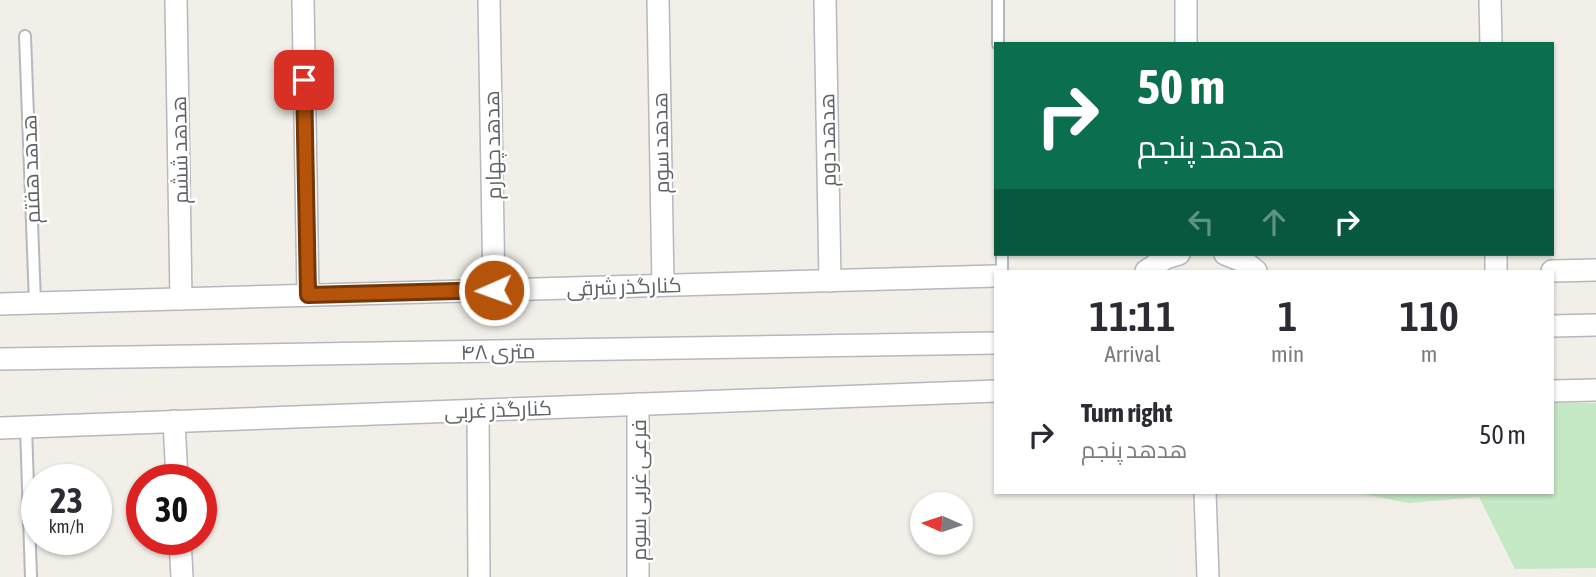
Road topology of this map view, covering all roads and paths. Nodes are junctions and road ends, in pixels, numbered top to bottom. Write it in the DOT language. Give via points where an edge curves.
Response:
graph roads {
  1 [pos="176,0"];
  2 [pos="303,0"];
  3 [pos="489,0"];
  4 [pos="658,0"];
  5 [pos="825,0"];
  6 [pos="998,0"];
  7 [pos="1185,0"];
  8 [pos="1490,0"];
  9 [pos="25,36"];
  10 [pos="998,42"];
  11 [pos="1186,42"];
  12 [pos="1491,42"];
  13 [pos="1172,256"];
  14 [pos="1230,256"];
  15 [pos="1148,270"];
  16 [pos="1255,270"];
  17 [pos="1596,270"];
  18 [pos="1554,271"];
  19 [pos="994,276"];
  20 [pos="830,281"];
  21 [pos="663,285"];
  22 [pos="494,290"];
  23 [pos="308,295"];
  24 [pos="181,299"];
  25 [pos="35,303"];
  26 [pos="0,304"];
  27 [pos="1596,325"];
  28 [pos="1554,326"];
  29 [pos="994,343"];
  30 [pos="0,359"];
  31 [pos="1596,390"];
  32 [pos="994,391"];
  33 [pos="1554,391"];
  34 [pos="638,404"];
  35 [pos="478,410"];
  36 [pos="174,421"];
  37 [pos="26,427"];
  38 [pos="0,428"];
  39 [pos="176,464"];
  40 [pos="1205,494"];
  41 [pos="181,555"];
  42 [pos="31,577"];
  43 [pos="182,577"];
  44 [pos="479,577"];
  45 [pos="638,577"];
  46 [pos="1208,577"];
  1 -- 24 [label="street, هدهد ششم"];
  2 -- 23 [label="street"];
  3 -- 22 [label="street, هدهد چهارم"];
  4 -- 21 [label="street, هدهد سوم"];
  5 -- 20 [label="street, هدهد دوم"];
  6 -- 10 [label="lane"];
  7 -- 11 [label="street"];
  8 -- 12 [label="street"];
  9 -- 25 [label="lane, هدهد هفتم"];
  13 -- 15 [label="street"];
  14 -- 16 [label="street"];
  17 -- 18 [label="street"];
  19 -- 20 [label="street, کنارگذر شرقی"];
  20 -- 21 [label="street, کنارگذر شرقی"];
  21 -- 22 [label="street, کنارگذر شرقی"];
  22 -- 23 [label="street, کنارگذر شرقی"];
  23 -- 24 [label="street, کنارگذر شرقی"];
  24 -- 25 [label="street, کنارگذر شرقی"];
  25 -- 26 [label="street, کنارگذر شرقی"];
  27 -- 28 [label="street"];
  29 -- 30 [label="street, ۴۸ متری"];
  31 -- 33 [label="street"];
  32 -- 34 [label="street, کنارگذر غربی"];
  34 -- 35 [label="street, کنارگذر غربی"];
  34 -- 45 [label="street, فرعی غربی سوم"];
  35 -- 36 [label="street, کنارگذر غربی"];
  35 -- 44 [label="street"];
  36 -- 37 [label="street, کنارگذر غربی"];
  36 -- 39 [label="street"];
  37 -- 38 [label="street, کنارگذر غربی"];
  37 -- 42 [label="lane"];
  40 -- 46 [label="street"];
  41 -- 43 [label="street"];
}
